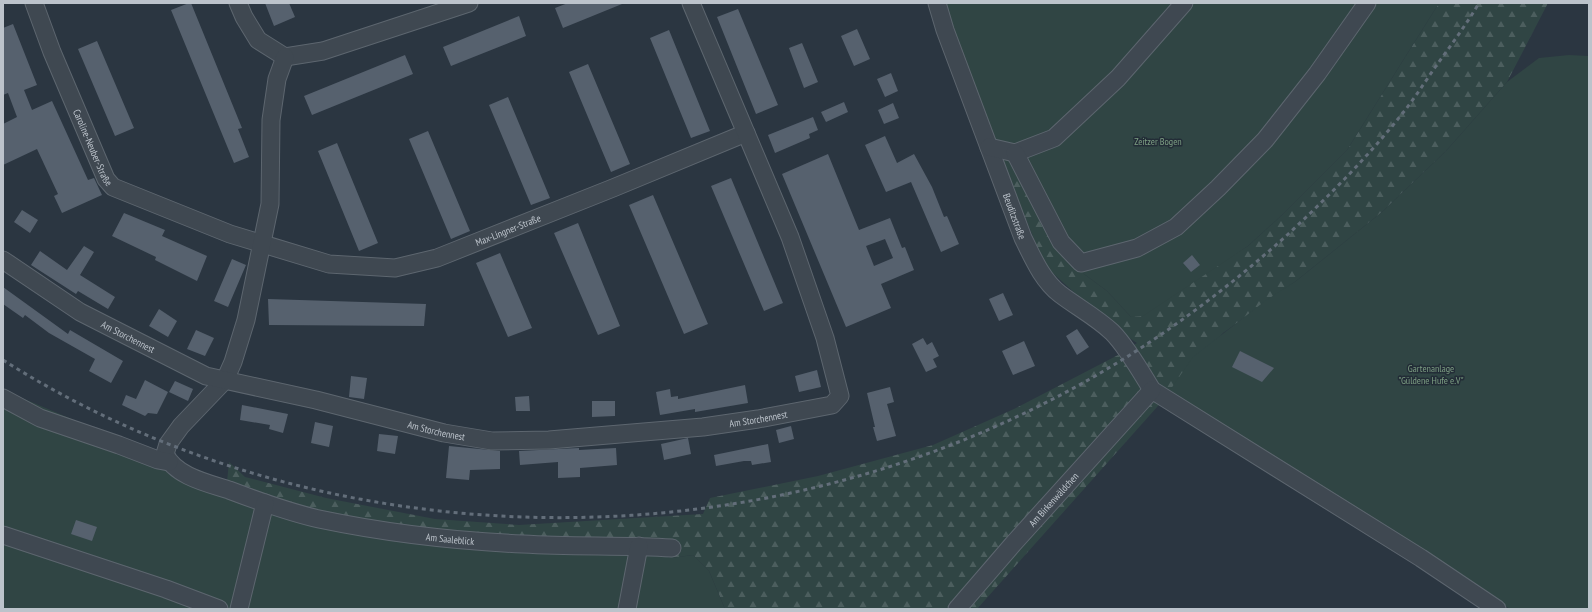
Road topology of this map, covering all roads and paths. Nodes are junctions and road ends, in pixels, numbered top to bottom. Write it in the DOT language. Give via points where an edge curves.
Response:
graph roads {
  1 [pos="34,3"];
  2 [pos="238,3"];
  3 [pos="469,3"];
  4 [pos="691,3"];
  5 [pos="937,3"];
  6 [pos="1367,3"];
  7 [pos="1180,5"];
  8 [pos="285,57"];
  9 [pos="746,133"];
  10 [pos="989,147"];
  11 [pos="1015,153"];
  12 [pos="262,242"];
  13 [pos="3,260"];
  14 [pos="225,380"];
  15 [pos="1152,390"];
  16 [pos="3,398"];
  17 [pos="169,462"];
  18 [pos="265,503"];
  19 [pos="3,534"];
  20 [pos="639,546"];
  21 [pos="672,548"];
  22 [pos="219,609"];
  23 [pos="239,609"];
  24 [pos="627,609"];
  25 [pos="957,609"];
  26 [pos="1497,609"];
  1 -- 12 [label="street, Caroline-Neuber-Straße" via="103,172 113,187 230,234"];
  2 -- 8 [label="street" via="258,40"];
  3 -- 8 [label="street" via="323,51"];
  4 -- 9 [label="street"];
  5 -- 10 [label="street, Beuditzstraße"];
  6 -- 11 [label="street" via="1317,74 1265,140 1176,226 1137,248 1081,263 1061,242"];
  7 -- 11 [label="street" via="1118,78 1054,138"];
  8 -- 12 [label="street" via="277,79 271,120 270,204"];
  9 -- 12 [label="street, Max-Lingner-Straße" via="443,255 395,268 329,264"];
  9 -- 14 [label="street, Am Storchennest" via="790,237 825,338 840,396 832,405 703,427 549,440 492,441 444,433"];
  10 -- 11 [label="street"];
  10 -- 15 [label="street, Beuditzstraße" via="1038,269 1058,293 1113,333"];
  12 -- 14 [label="street" via="246,320"];
  13 -- 14 [label="street, Am Storchennest" via="80,312 206,376"];
  14 -- 17 [label="street" via="192,412 173,436 165,454"];
  15 -- 25 [label="street, Am Birkenwäldchen"];
  15 -- 26 [label="street" via="1421,558"];
  16 -- 17 [label="street, Am Saaleblick" via="40,418"];
  17 -- 18 [label="street, Am Saaleblick" via="177,469 202,481"];
  18 -- 20 [label="street, Am Saaleblick" via="318,518 430,537 523,544"];
  18 -- 23 [label="street"];
  19 -- 22 [label="street"];
  20 -- 21 [label="street, Am Saaleblick"];
  20 -- 24 [label="street"];
}
